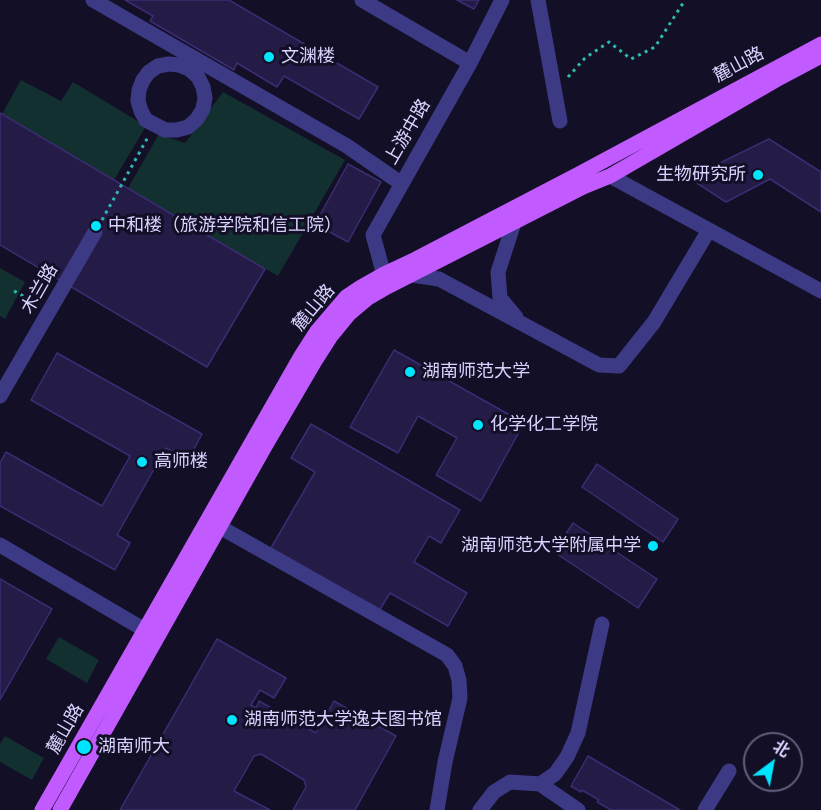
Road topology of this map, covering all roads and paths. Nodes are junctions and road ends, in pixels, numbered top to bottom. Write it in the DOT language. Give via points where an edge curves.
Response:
graph roads {
  1 [pos="93,0"];
  2 [pos="362,0"];
  3 [pos="502,0"];
  4 [pos="538,0"];
  5 [pos="685,0"];
  6 [pos="821,44"];
  7 [pos="821,56"];
  8 [pos="192,63"];
  9 [pos="470,63"];
  10 [pos="555,92"];
  11 [pos="560,121"];
  12 [pos="156,125"];
  13 [pos="610,176"];
  14 [pos="402,184"];
  15 [pos="514,224"];
  16 [pos="709,230"];
  17 [pos="95,232"];
  18 [pos="411,275"];
  19 [pos="386,281"];
  20 [pos="14,291"];
  21 [pos="821,291"];
  22 [pos="50,311"];
  23 [pos="522,324"];
  24 [pos="0,396"];
  25 [pos="218,526"];
  26 [pos="0,545"];
  27 [pos="603,624"];
  28 [pos="151,634"];
  29 [pos="729,771"];
  30 [pos="540,784"];
  31 [pos="42,810"];
  32 [pos="60,810"];
  33 [pos="437,810"];
  34 [pos="480,810"];
  35 [pos="578,810"];
  36 [pos="705,810"];
  1 -- 8 [label="lane"];
  2 -- 9 [label="lane"];
  3 -- 9 [label="lane, 上游中路"];
  4 -- 10 [label="lane"];
  5 -- 10 [label="path" via="655,47 632,60 609,42 585,58"];
  6 -- 19 [label="main road, 麓山路" via="416,260"];
  7 -- 13 [label="main road, 麓山路"];
  8 -- 12 [label="lane" via="205,98 197,119 177,130"];
  8 -- 12 [label="lane" via="158,66 142,80 138,90 141,111 146,120"];
  8 -- 14 [label="lane" via="347,146"];
  9 -- 14 [label="lane, 上游中路"];
  10 -- 11 [label="lane"];
  12 -- 17 [label="path"];
  13 -- 15 [label="main road, 麓山路"];
  13 -- 16 [label="lane"];
  14 -- 19 [label="lane, 上游中路" via="373,235"];
  15 -- 18 [label="main road, 麓山路"];
  15 -- 23 [label="lane" via="498,272 500,298"];
  16 -- 21 [label="lane"];
  16 -- 23 [label="lane" via="654,322 618,366 599,364"];
  17 -- 22 [label="lane, 木兰路"];
  18 -- 19 [label="main road, 麓山路"];
  18 -- 23 [label="lane" via="439,279"];
  19 -- 25 [label="main road, 麓山路" via="331,336"];
  19 -- 28 [label="main road, 麓山路" via="346,297 317,331 277,397"];
  20 -- 22 [label="path"];
  22 -- 24 [label="lane, 木兰路"];
  25 -- 28 [label="main road, 麓山路"];
  25 -- 33 [label="lane" via="447,655 455,666 460,699"];
  26 -- 28 [label="lane"];
  27 -- 30 [label="lane" via="578,733 555,774"];
  28 -- 31 [label="main road, 麓山路"];
  28 -- 32 [label="main road, 麓山路"];
  29 -- 36 [label="lane"];
  30 -- 34 [label="lane" via="510,782 494,792"];
  30 -- 35 [label="lane"];
}
